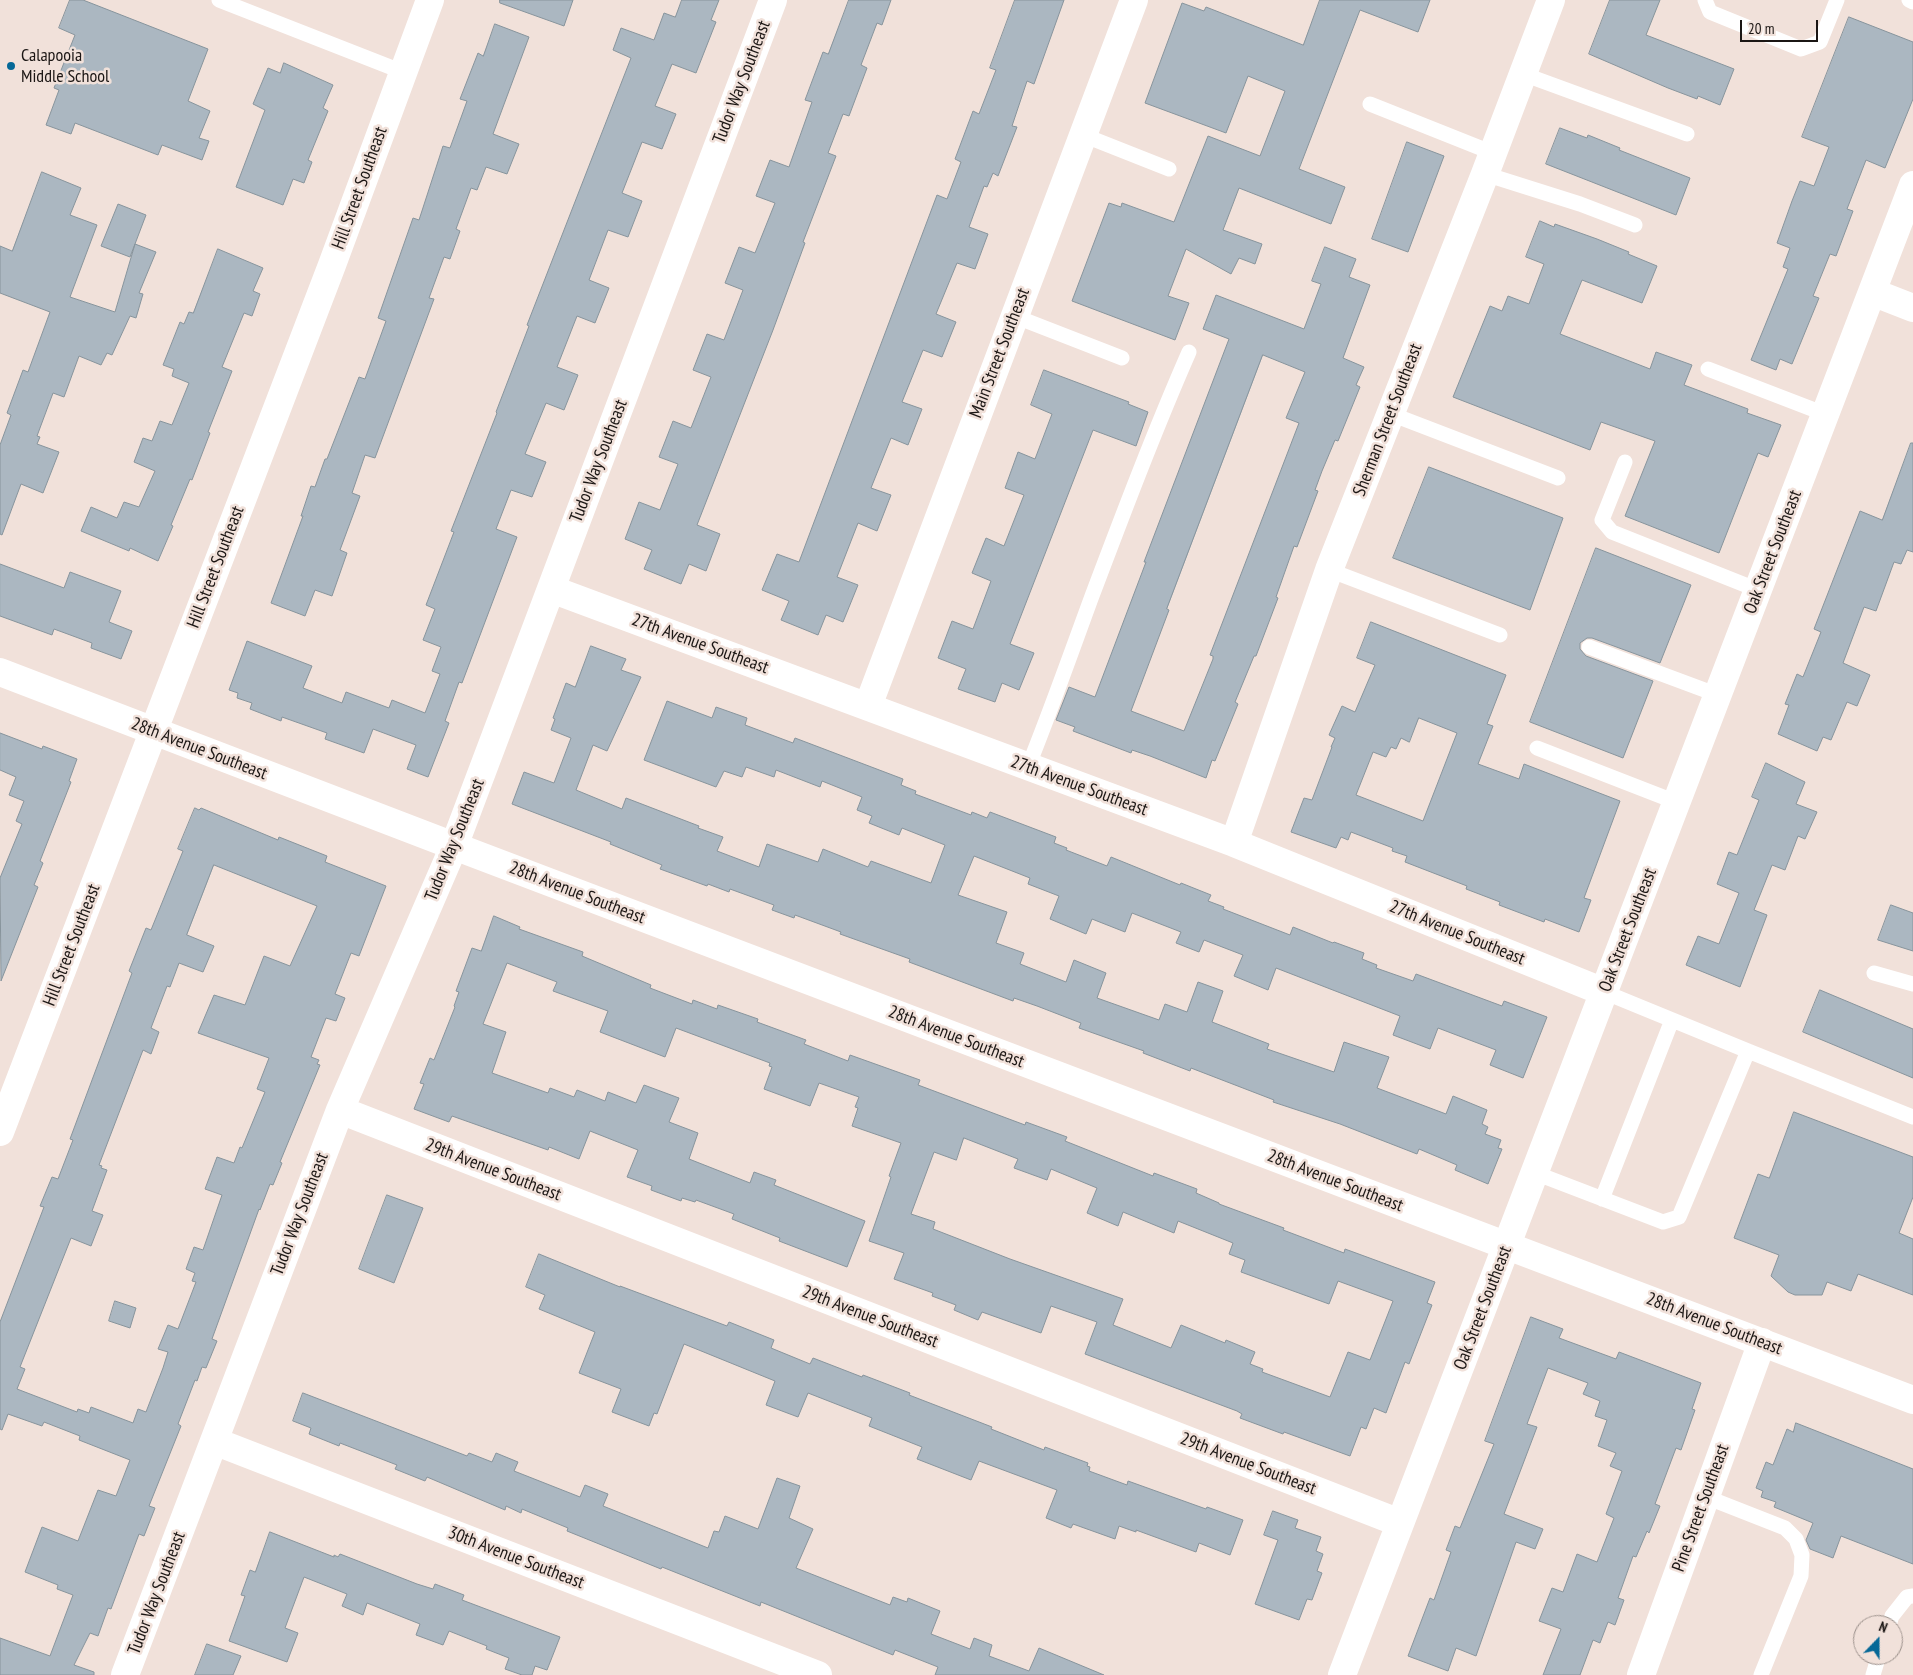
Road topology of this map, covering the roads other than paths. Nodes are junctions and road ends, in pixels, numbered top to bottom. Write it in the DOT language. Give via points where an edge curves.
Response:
graph roads {
  1 [pos="219,0"];
  2 [pos="430,0"];
  3 [pos="773,0"];
  4 [pos="1134,0"];
  5 [pos="1551,0"];
  6 [pos="1705,0"];
  7 [pos="1837,0"];
  8 [pos="1909,0"];
  9 [pos="1913,2"];
  10 [pos="403,72"];
  11 [pos="1523,74"];
  12 [pos="1370,104"];
  13 [pos="1687,134"];
  14 [pos="1082,136"];
  15 [pos="1489,163"];
  16 [pos="1168,169"];
  17 [pos="1913,185"];
  18 [pos="1635,226"];
  19 [pos="1872,292"];
  20 [pos="1913,308"];
  21 [pos="1014,316"];
  22 [pos="1190,352"];
  23 [pos="1122,358"];
  24 [pos="1708,369"];
  25 [pos="1391,414"];
  26 [pos="1825,414"];
  27 [pos="1625,462"];
  28 [pos="1558,478"];
  29 [pos="1330,570"];
  30 [pos="551,589"];
  31 [pos="1758,590"];
  32 [pos="1500,635"];
  33 [pos="1590,647"];
  34 [pos="0,672"];
  35 [pos="1718,695"];
  36 [pos="868,706"];
  37 [pos="153,731"];
  38 [pos="1537,748"];
  39 [pos="1028,767"];
  40 [pos="1676,802"];
  41 [pos="1234,844"];
  42 [pos="454,846"];
  43 [pos="1874,973"];
  44 [pos="1913,984"];
  45 [pos="1604,992"];
  46 [pos="1672,1020"];
  47 [pos="1748,1051"];
  48 [pos="340,1110"];
  49 [pos="1913,1117"];
  50 [pos="0,1132"];
  51 [pos="1535,1173"];
  52 [pos="1602,1199"];
  53 [pos="1506,1247"];
  54 [pos="1762,1342"];
  55 [pos="1913,1400"];
  56 [pos="214,1441"];
  57 [pos="1706,1497"];
  58 [pos="1400,1523"];
  59 [pos="1910,1596"];
  60 [pos="1893,1615"];
  61 [pos="125,1675"];
  62 [pos="818,1675"];
  63 [pos="1342,1675"];
  64 [pos="1641,1675"];
  65 [pos="1761,1675"];
  1 -- 10 [label="lane"];
  2 -- 10 [label="street, Hill Street Southeast"];
  3 -- 30 [label="street, Tudor Way Southeast"];
  4 -- 14 [label="street, Main Street Southeast"];
  5 -- 11 [label="street, Sherman Street Southeast"];
  6 -- 7 [label="lane" via="1710,12 1801,48 1820,42"];
  8 -- 9 [label="lane"];
  10 -- 37 [label="street, Hill Street Southeast"];
  11 -- 13 [label="lane"];
  11 -- 15 [label="street, Sherman Street Southeast"];
  12 -- 15 [label="lane"];
  14 -- 16 [label="lane"];
  14 -- 21 [label="street, Main Street Southeast"];
  15 -- 18 [label="lane"];
  15 -- 25 [label="street, Sherman Street Southeast"];
  17 -- 19 [label="street, Oak Street Southeast"];
  19 -- 20 [label="street"];
  19 -- 26 [label="street, Oak Street Southeast"];
  21 -- 23 [label="lane"];
  21 -- 36 [label="street, Main Street Southeast"];
  22 -- 39 [label="lane" via="1167,403"];
  24 -- 26 [label="lane"];
  25 -- 28 [label="lane"];
  25 -- 29 [label="street, Sherman Street Southeast"];
  26 -- 31 [label="street, Oak Street Southeast"];
  27 -- 31 [label="lane" via="1602,520 1612,532"];
  29 -- 32 [label="lane"];
  29 -- 41 [label="street, Sherman Street Southeast"];
  30 -- 36 [label="street, 27th Avenue Southeast"];
  30 -- 42 [label="street, Tudor Way Southeast"];
  31 -- 35 [label="street, Oak Street Southeast"];
  33 -- 35 [label="lane"];
  34 -- 37 [label="street, 28th Avenue Southeast"];
  35 -- 40 [label="street, Oak Street Southeast"];
  36 -- 39 [label="street, 27th Avenue Southeast"];
  37 -- 42 [label="street, 28th Avenue Southeast"];
  37 -- 50 [label="street, Hill Street Southeast"];
  38 -- 40 [label="lane"];
  39 -- 41 [label="street, 27th Avenue Southeast"];
  40 -- 45 [label="street, Oak Street Southeast"];
  41 -- 45 [label="street, 27th Avenue Southeast"];
  42 -- 48 [label="street, Tudor Way Southeast"];
  42 -- 53 [label="street, 28th Avenue Southeast"];
  43 -- 44 [label="lane"];
  45 -- 46 [label="lane"];
  45 -- 51 [label="street, Oak Street Southeast"];
  46 -- 47 [label="lane"];
  46 -- 52 [label="lane"];
  47 -- 49 [label="lane"];
  47 -- 52 [label="lane" via="1679,1217 1662,1222"];
  48 -- 56 [label="street, Tudor Way Southeast"];
  48 -- 58 [label="street, 29th Avenue Southeast"];
  51 -- 52 [label="lane"];
  51 -- 53 [label="street, Oak Street Southeast"];
  53 -- 54 [label="street, 28th Avenue Southeast"];
  53 -- 58 [label="street, Oak Street Southeast"];
  54 -- 55 [label="street, 28th Avenue Southeast"];
  54 -- 57 [label="street, Pine Street Southeast"];
  56 -- 61 [label="street, Tudor Way Southeast"];
  56 -- 62 [label="street, 30th Avenue Southeast"];
  57 -- 64 [label="street, Pine Street Southeast"];
  57 -- 65 [label="lane" via="1785,1528 1796,1539 1802,1555 1801,1576"];
  58 -- 63 [label="street, Oak Street Southeast"];
  59 -- 60 [label="lane"];
}
